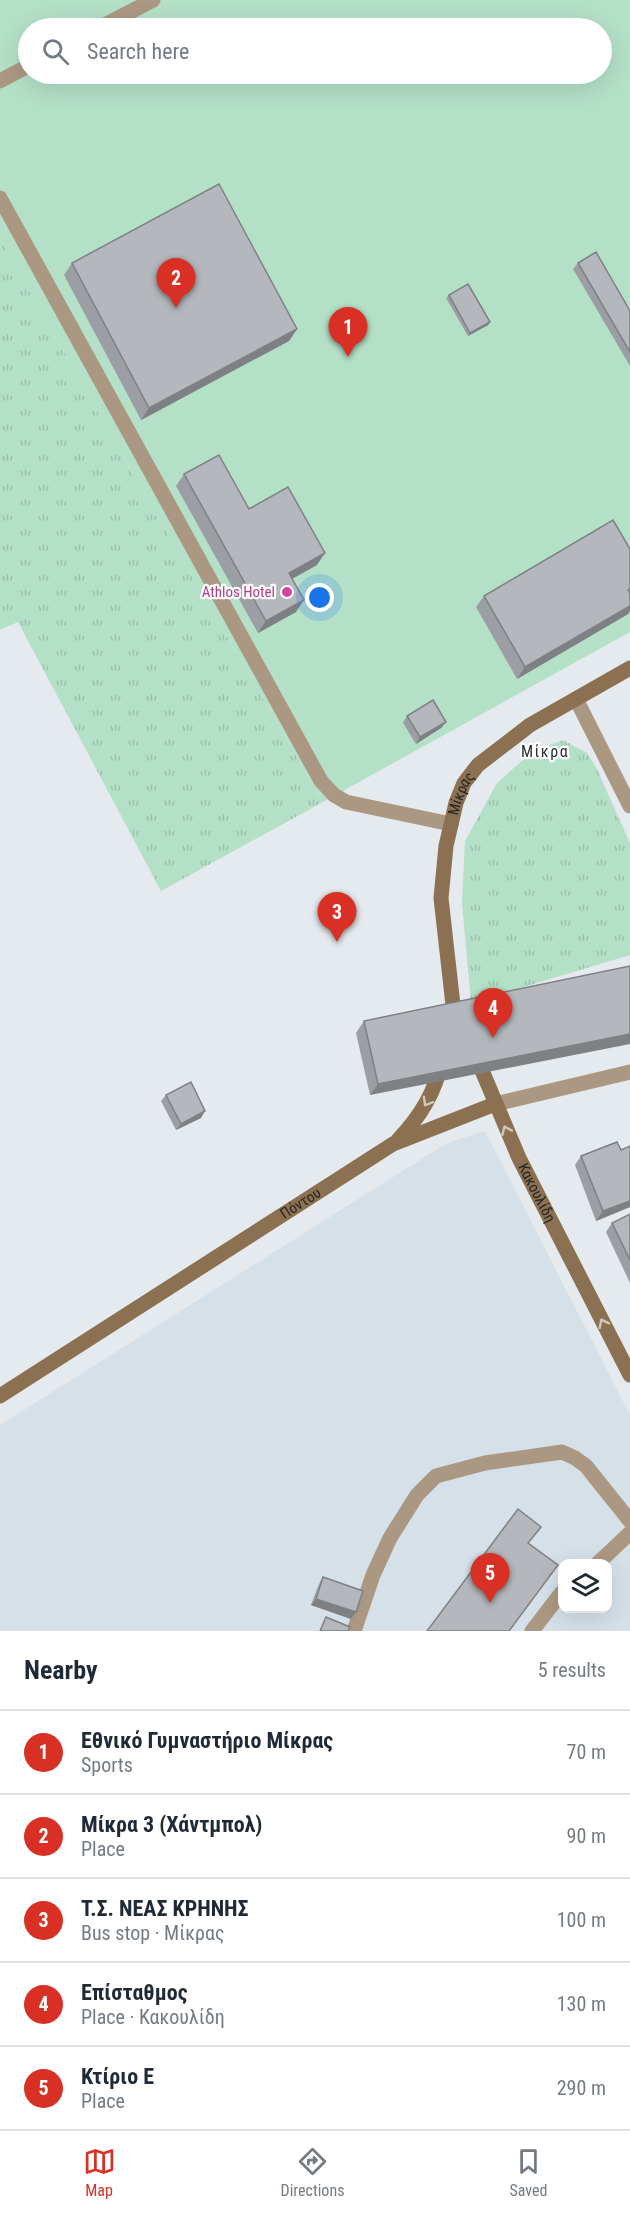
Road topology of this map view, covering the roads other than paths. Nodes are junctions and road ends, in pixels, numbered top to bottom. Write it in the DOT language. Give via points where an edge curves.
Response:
graph roads {
  1 [pos="153,0"];
  2 [pos="118,18"];
  3 [pos="18,71"];
  4 [pos="0,81"];
  5 [pos="0,198"];
  6 [pos="630,668"];
  7 [pos="576,699"];
  8 [pos="630,806"];
  9 [pos="451,824"];
  10 [pos="453,1005"];
  11 [pos="448,1028"];
  12 [pos="444,1052"];
  13 [pos="630,1072"];
  14 [pos="495,1104"];
  15 [pos="393,1144"];
  16 [pos="630,1375"];
  17 [pos="0,1396"];
  18 [pos="630,1521"];
  19 [pos="630,1533"];
  20 [pos="601,1559"];
  21 [pos="558,1597"];
  22 [pos="354,1631"];
  23 [pos="532,1631"];
  1 -- 2 [label="street"];
  3 -- 4 [label="street"];
  5 -- 9 [label="street" via="321,781 345,802"];
  6 -- 7 [label="main road, Μίκρας"];
  7 -- 8 [label="street"];
  7 -- 9 [label="main road, Μίκρας" via="530,725 478,765 464,783"];
  9 -- 10 [label="main road, Μίκρας" via="441,898"];
  10 -- 11 [label="main road"];
  10 -- 14 [label="main road, Κακουλίδη"];
  12 -- 15 [label="main road, one-way" via="434,1090 412,1125"];
  13 -- 14 [label="street, Πόντου"];
  14 -- 15 [label="main road, Πόντου"];
  16 -- 14 [label="main road, Κακουλίδη, one-way"];
  15 -- 17 [label="main road, Πόντου"];
  18 -- 22 [label="street" via="586,1466 562,1452 485,1463 436,1476 417,1495 390,1538"];
  19 -- 20 [label="street"];
  21 -- 23 [label="street"];
}
